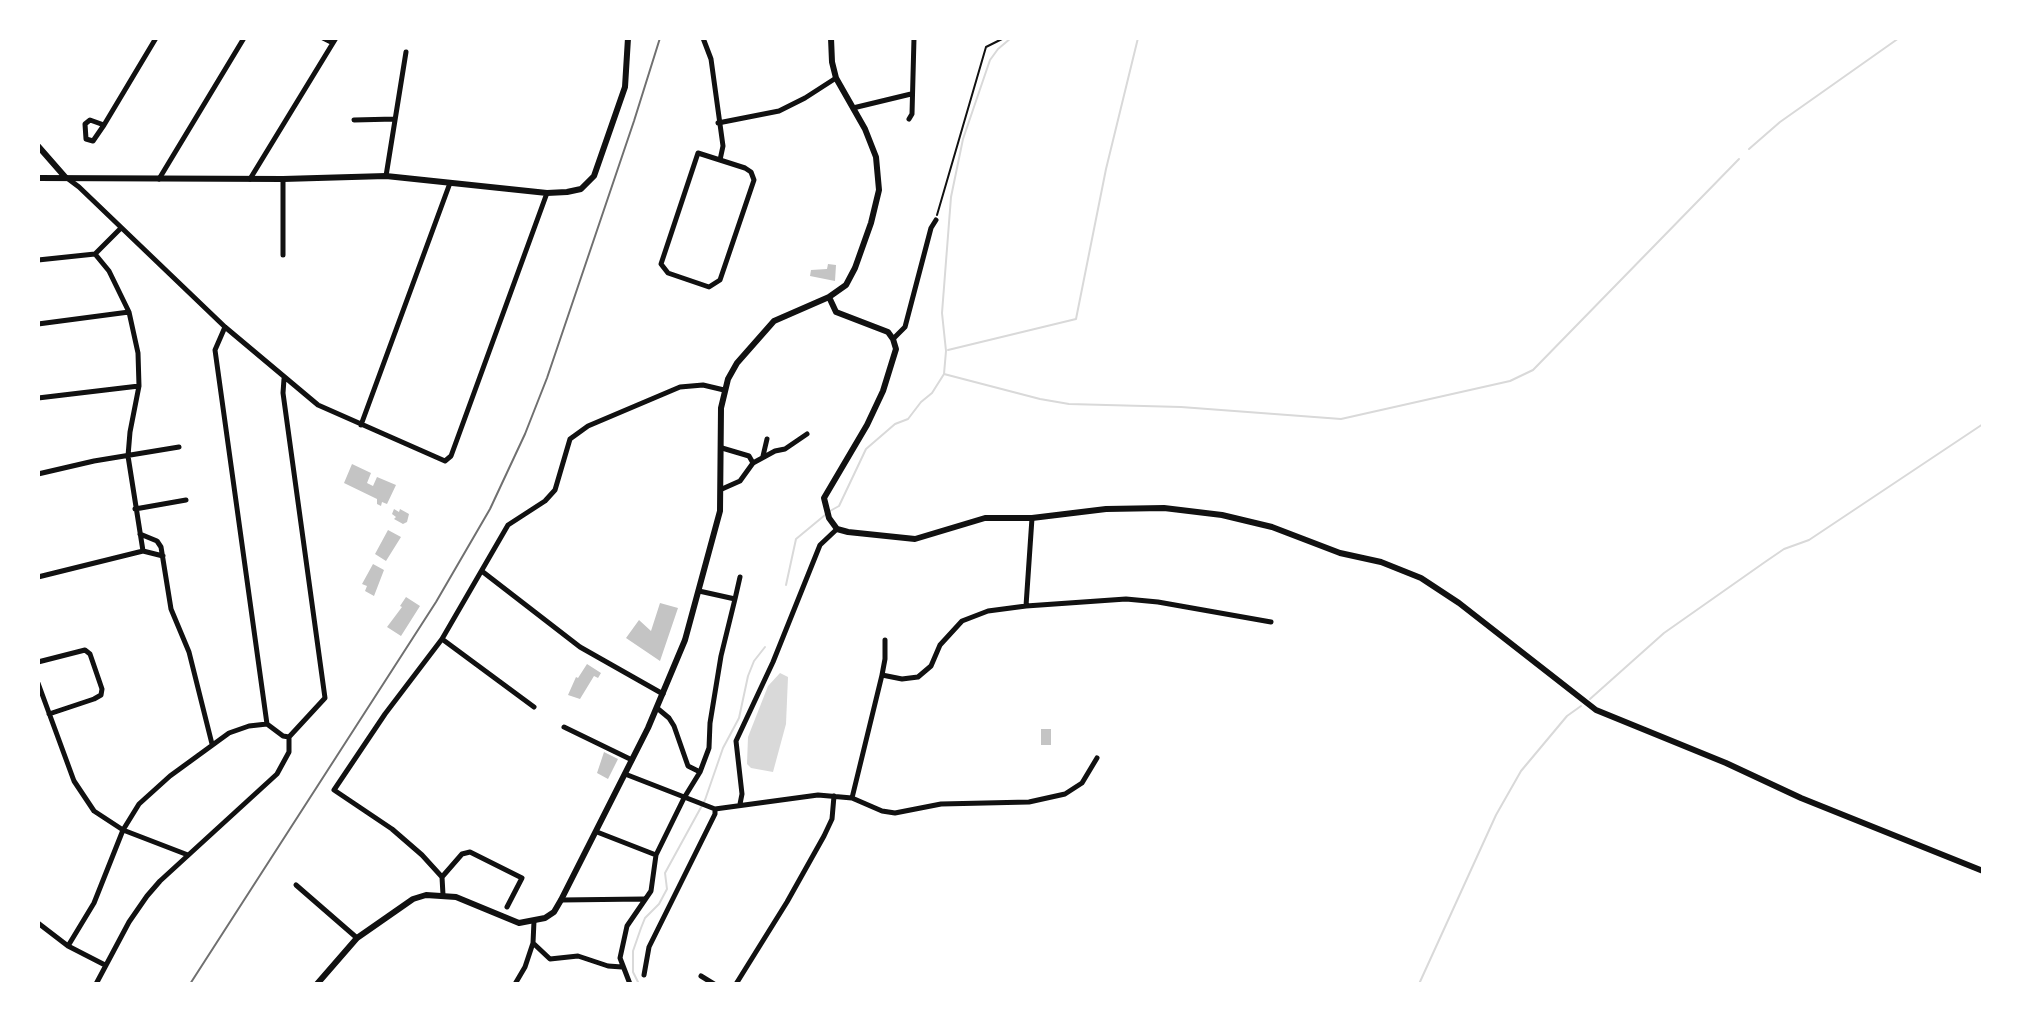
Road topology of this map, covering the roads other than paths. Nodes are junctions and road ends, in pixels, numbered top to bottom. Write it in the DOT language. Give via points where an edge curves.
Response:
graph roads {
  1 [pos="156,38"];
  2 [pos="244,38"];
  3 [pos="323,38"];
  4 [pos="628,38"];
  5 [pos="703,38"];
  6 [pos="831,38"];
  7 [pos="914,38"];
  8 [pos="334,41"];
  9 [pos="406,52"];
  10 [pos="836,78"];
  11 [pos="911,94"];
  12 [pos="853,108"];
  13 [pos="395,119"];
  14 [pos="909,119"];
  15 [pos="354,120"];
  16 [pos="718,123"];
  17 [pos="104,125"];
  18 [pos="38,146"];
  19 [pos="720,160"];
  20 [pos="386,176"];
  21 [pos="38,178"];
  22 [pos="66,178"];
  23 [pos="159,179"];
  24 [pos="250,179"];
  25 [pos="283,179"];
  26 [pos="450,182"];
  27 [pos="547,193"];
  28 [pos="936,220"];
  29 [pos="121,228"];
  30 [pos="95,254"];
  31 [pos="283,255"];
  32 [pos="38,260"];
  33 [pos="829,297"];
  34 [pos="129,312"];
  35 [pos="38,324"];
  36 [pos="225,327"];
  37 [pos="893,339"];
  38 [pos="284,378"];
  39 [pos="139,386"];
  40 [pos="724,390"];
  41 [pos="38,398"];
  42 [pos="361,425"];
  43 [pos="807,434"];
  44 [pos="767,439"];
  45 [pos="179,447"];
  46 [pos="722,448"];
  47 [pos="128,456"];
  48 [pos="762,457"];
  49 [pos="753,463"];
  50 [pos="38,474"];
  51 [pos="722,489"];
  52 [pos="186,500"];
  53 [pos="135,509"];
  54 [pos="1032,518"];
  55 [pos="837,529"];
  56 [pos="140,534"];
  57 [pos="143,551"];
  58 [pos="164,556"];
  59 [pos="483,571"];
  60 [pos="38,577"];
  61 [pos="740,577"];
  62 [pos="699,591"];
  63 [pos="735,599"];
  64 [pos="1026,606"];
  65 [pos="1271,622"];
  66 [pos="442,639"];
  67 [pos="885,640"];
  68 [pos="38,662"];
  69 [pos="882,675"];
  70 [pos="38,683"];
  71 [pos="664,694"];
  72 [pos="534,707"];
  73 [pos="657,708"];
  74 [pos="49,714"];
  75 [pos="267,724"];
  76 [pos="564,727"];
  77 [pos="289,737"];
  78 [pos="212,744"];
  79 [pos="1097,758"];
  80 [pos="632,760"];
  81 [pos="700,772"];
  82 [pos="625,774"];
  83 [pos="834,796"];
  84 [pos="684,798"];
  85 [pos="852,798"];
  86 [pos="740,804"];
  87 [pos="712,808"];
  88 [pos="123,830"];
  89 [pos="597,832"];
  90 [pos="188,855"];
  91 [pos="656,855"];
  92 [pos="1983,871"];
  93 [pos="442,877"];
  94 [pos="296,885"];
  95 [pos="443,895"];
  96 [pos="645,899"];
  97 [pos="561,900"];
  98 [pos="507,907"];
  99 [pos="534,921"];
  100 [pos="38,923"];
  101 [pos="357,938"];
  102 [pos="533,943"];
  103 [pos="68,946"];
  104 [pos="105,965"];
  105 [pos="622,967"];
  106 [pos="644,975"];
  107 [pos="701,976"];
  108 [pos="96,984"];
  109 [pos="317,984"];
  110 [pos="515,984"];
  111 [pos="630,984"];
  112 [pos="714,984"];
  113 [pos="736,984"];
  1 -- 17 [label="street"];
  2 -- 23 [label="street"];
  3 -- 8 [label="street"];
  4 -- 27 [label="street" via="625,87 594,176 581,189"];
  5 -- 16 [label="street" via="711,59"];
  6 -- 10 [label="street"];
  7 -- 11 [label="street"];
  8 -- 24 [label="street"];
  9 -- 13 [label="street"];
  10 -- 12 [label="street"];
  10 -- 16 [label="street" via="779,111"];
  11 -- 12 [label="street"];
  11 -- 14 [label="street"];
  12 -- 33 [label="street" via="873,146 879,190 850,278"];
  13 -- 15 [label="street"];
  13 -- 20 [label="street"];
  16 -- 19 [label="street"];
  18 -- 22 [label="street"];
  19 -- 19 [label="street" via="748,170 753,184 720,280 706,286 665,272 661,259 698,153"];
  20 -- 25 [label="street"];
  20 -- 26 [label="street"];
  21 -- 22 [label="street"];
  22 -- 23 [label="street"];
  22 -- 29 [label="street"];
  23 -- 24 [label="street"];
  24 -- 25 [label="street"];
  25 -- 31 [label="street"];
  26 -- 27 [label="street"];
  26 -- 42 [label="street"];
  27 -- 42 [label="street" via="449,460"];
  28 -- 37 [label="street" via="905,327"];
  29 -- 30 [label="street"];
  29 -- 36 [label="street"];
  30 -- 32 [label="street"];
  30 -- 34 [label="street"];
  33 -- 37 [label="street" via="836,312"];
  33 -- 40 [label="street" via="774,321 737,363"];
  34 -- 35 [label="street"];
  34 -- 39 [label="street"];
  36 -- 38 [label="street"];
  36 -- 75 [label="street" via="215,350"];
  37 -- 55 [label="street" via="895,353 883,391 824,498"];
  38 -- 42 [label="street" via="318,405"];
  38 -- 77 [label="street" via="325,698"];
  39 -- 41 [label="street"];
  39 -- 47 [label="street"];
  40 -- 46 [label="street"];
  40 -- 59 [label="street" via="680,387 588,426 570,439 555,490 508,525"];
  43 -- 48 [label="street"];
  44 -- 48 [label="street"];
  45 -- 47 [label="street"];
  46 -- 49 [label="street" via="749,456"];
  46 -- 51 [label="street"];
  47 -- 50 [label="street"];
  47 -- 53 [label="street"];
  48 -- 49 [label="street"];
  49 -- 51 [label="street" via="740,481"];
  51 -- 62 [label="street"];
  52 -- 53 [label="street"];
  53 -- 56 [label="street"];
  54 -- 55 [label="street" via="985,518 915,539"];
  54 -- 64 [label="street"];
  54 -- 92 [label="street" via="1164,508 1272,527 1381,562 1421,578 1459,603 1589,706"];
  55 -- 86 [label="street" via="820,545 736,741"];
  56 -- 57 [label="street"];
  56 -- 58 [label="street" via="157,541"];
  57 -- 58 [label="street"];
  57 -- 60 [label="street"];
  58 -- 78 [label="street" via="171,609 189,652"];
  59 -- 66 [label="street"];
  59 -- 71 [label="street" via="580,647"];
  61 -- 63 [label="street"];
  62 -- 63 [label="street"];
  62 -- 71 [label="street"];
  63 -- 81 [label="street" via="709,748"];
  64 -- 65 [label="street" via="1126,599"];
  64 -- 69 [label="street" via="962,621 918,677"];
  66 -- 72 [label="street"];
  66 -- 93 [label="street" via="334,790 392,829"];
  67 -- 69 [label="street"];
  68 -- 74 [label="street" via="85,650 102,689 94,699"];
  69 -- 85 [label="street"];
  70 -- 74 [label="street"];
  71 -- 73 [label="street"];
  73 -- 80 [label="street"];
  73 -- 81 [label="street" via="674,726 688,766"];
  74 -- 88 [label="street" via="84,798 108,823"];
  75 -- 77 [label="street"];
  75 -- 78 [label="street" via="229,733"];
  76 -- 80 [label="street"];
  77 -- 90 [label="street" via="289,752 277,774"];
  78 -- 88 [label="street" via="139,804"];
  79 -- 85 [label="street" via="1073,791 1029,802 941,804 895,813"];
  80 -- 82 [label="street"];
  81 -- 84 [label="street"];
  82 -- 84 [label="street"];
  82 -- 89 [label="street"];
  83 -- 85 [label="street"];
  83 -- 86 [label="street"];
  83 -- 113 [label="street" via="824,836"];
  84 -- 87 [label="street"];
  84 -- 91 [label="street"];
  86 -- 87 [label="street"];
  87 -- 106 [label="street" via="715,814 649,947"];
  88 -- 90 [label="street"];
  88 -- 103 [label="street" via="94,903"];
  89 -- 91 [label="street"];
  89 -- 97 [label="street"];
  90 -- 104 [label="street" via="147,896"];
  91 -- 96 [label="street"];
  93 -- 95 [label="street"];
  93 -- 98 [label="street" via="470,852 522,878"];
  94 -- 101 [label="street"];
  95 -- 99 [label="street" via="519,923"];
  95 -- 101 [label="street" via="413,899"];
  96 -- 97 [label="street"];
  96 -- 105 [label="street" via="627,926"];
  97 -- 99 [label="street" via="554,912"];
  99 -- 102 [label="street"];
  100 -- 103 [label="street"];
  101 -- 109 [label="street"];
  102 -- 105 [label="street" via="550,959 578,956"];
  102 -- 110 [label="street"];
  103 -- 104 [label="street"];
  104 -- 108 [label="street"];
  105 -- 111 [label="street"];
  107 -- 112 [label="street"];
}
